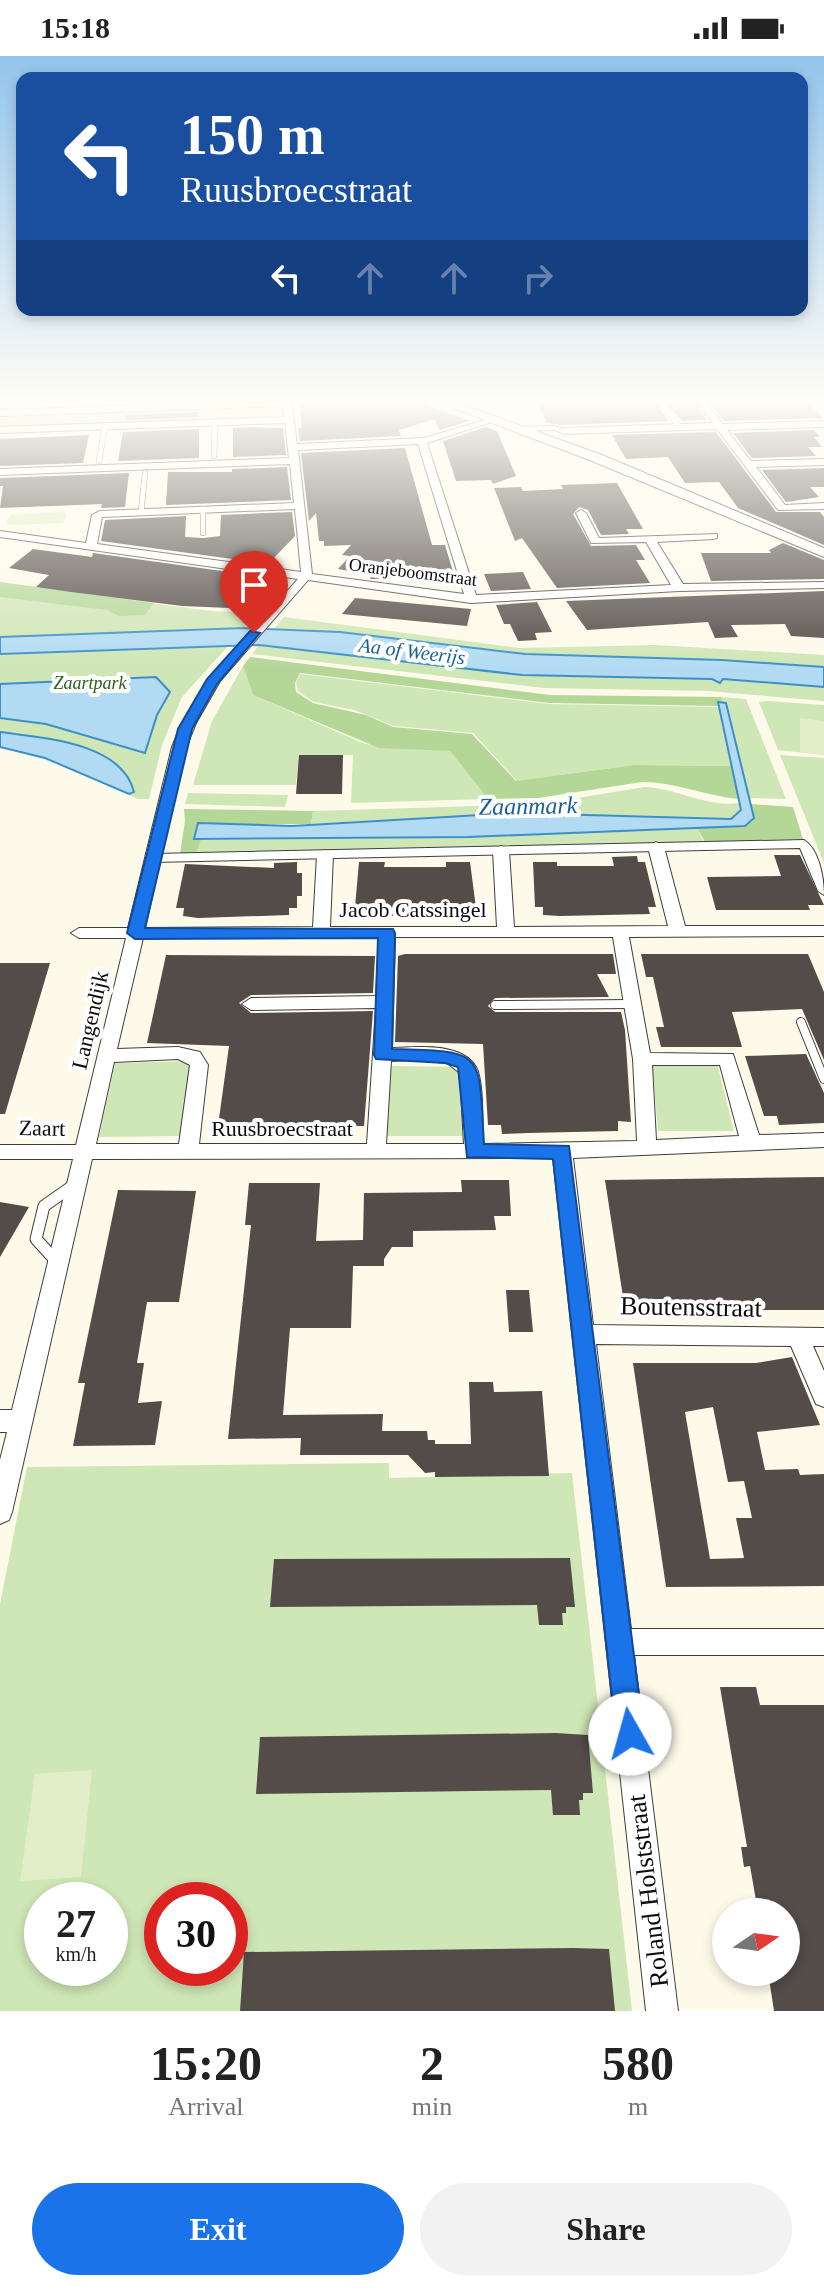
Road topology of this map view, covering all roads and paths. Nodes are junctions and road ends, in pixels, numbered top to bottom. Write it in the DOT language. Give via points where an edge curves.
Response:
graph roads {
  1 [pos="143,489"];
  2 [pos="297,489"];
  3 [pos="437,489"];
  4 [pos="674,489"];
  5 [pos="768,489"];
  6 [pos="299,506"];
  7 [pos="824,506"];
  8 [pos="203,509"];
  9 [pos="141,512"];
  10 [pos="581,513"];
  11 [pos="704,523"];
  12 [pos="203,533"];
  13 [pos="0,534"];
  14 [pos="650,539"];
  15 [pos="91,547"];
  16 [pos="824,553"];
  17 [pos="304,577"];
  18 [pos="824,585"];
  19 [pos="679,588"];
  20 [pos="471,599"];
  21 [pos="656,847"];
  22 [pos="501,851"];
  23 [pos="325,855"];
  24 [pos="153,858"];
  25 [pos="824,891"];
  26 [pos="824,931"];
  27 [pos="620,932"];
  28 [pos="678,932"];
  29 [pos="79,933"];
  30 [pos="135,933"];
  31 [pos="321,933"];
  32 [pos="387,933"];
  33 [pos="506,933"];
  34 [pos="386,1002"];
  35 [pos="251,1004"];
  36 [pos="633,1004"];
  37 [pos="495,1005"];
  38 [pos="801,1022"];
  39 [pos="383,1055"];
  40 [pos="107,1056"];
  41 [pos="642,1059"];
  42 [pos="824,1079"];
  43 [pos="824,1140"];
  44 [pos="751,1143"];
  45 [pos="647,1148"];
  46 [pos="562,1151"];
  47 [pos="0,1152"];
  48 [pos="188,1152"];
  49 [pos="376,1152"];
  50 [pos="474,1152"];
  51 [pos="84,1153"];
  52 [pos="77,1183"];
  53 [pos="58,1263"];
  54 [pos="584,1334"];
  55 [pos="798,1337"];
  56 [pos="824,1337"];
  57 [pos="824,1397"];
  58 [pos="11,1421"];
  59 [pos="0,1512"];
  60 [pos="619,1642"];
  61 [pos="824,1642"];
  62 [pos="662,2011"];
  1 -- 9 [label="lane"];
  2 -- 6 [label="street"];
  3 -- 20 [label="street"];
  4 -- 16 [label="street"];
  5 -- 7 [label="street" via="782,508"];
  6 -- 8 [label="street"];
  6 -- 17 [label="street"];
  8 -- 9 [label="street"];
  8 -- 12 [label="lane"];
  9 -- 15 [label="street" via="97,515"];
  10 -- 14 [label="street" via="595,541"];
  11 -- 14 [label="street" via="716,541"];
  13 -- 15 [label="street, Oranjeboomstraat"];
  14 -- 19 [label="street"];
  15 -- 17 [label="street, Oranjeboomstraat"];
  17 -- 20 [label="street, Oranjeboomstraat"];
  17 -- 24 [label="street, Langendijk" via="211,682 185,729"];
  18 -- 19 [label="street, Oranjeboomstraat"];
  19 -- 20 [label="street, Oranjeboomstraat"];
  21 -- 22 [label="street"];
  21 -- 25 [label="street" via="804,844"];
  21 -- 28 [label="street"];
  22 -- 23 [label="street"];
  22 -- 33 [label="street, Jacob Catssingel"];
  23 -- 24 [label="street"];
  23 -- 31 [label="street, Jacob Catssingel"];
  24 -- 30 [label="street, Langendijk"];
  26 -- 28 [label="street, Jacob Catssingel"];
  27 -- 28 [label="street, Jacob Catssingel"];
  27 -- 33 [label="street, Jacob Catssingel"];
  27 -- 36 [label="street"];
  29 -- 30 [label="street, Jacob Catssingel"];
  30 -- 31 [label="street, Jacob Catssingel"];
  30 -- 40 [label="street, Langendijk"];
  31 -- 32 [label="street, Jacob Catssingel"];
  32 -- 33 [label="street, Jacob Catssingel"];
  32 -- 34 [label="street, Ruusbroecstraat"];
  34 -- 35 [label="street"];
  34 -- 39 [label="street, Ruusbroecstraat"];
  36 -- 37 [label="lane"];
  36 -- 41 [label="street"];
  38 -- 42 [label="lane"];
  39 -- 49 [label="street, Ruusbroecstraat"];
  39 -- 50 [label="street" via="447,1056 464,1063 469,1071"];
  40 -- 48 [label="street, Ruusbroecstraat" via="194,1057 199,1065"];
  40 -- 51 [label="street, Langendijk"];
  41 -- 44 [label="street" via="727,1059"];
  41 -- 45 [label="street"];
  43 -- 44 [label="street, Ruusbroecstraat"];
  44 -- 45 [label="street, Ruusbroecstraat"];
  45 -- 46 [label="street, Ruusbroecstraat"];
  46 -- 50 [label="street, Ruusbroecstraat"];
  46 -- 54 [label="street, Roland Holststraat"];
  47 -- 51 [label="street, Zaart"];
  48 -- 49 [label="street, Ruusbroecstraat"];
  48 -- 51 [label="street, Ruusbroecstraat"];
  49 -- 50 [label="street, Ruusbroecstraat"];
  51 -- 52 [label="street, Langendijk"];
  52 -- 53 [label="street, Langendijk"];
  52 -- 53 [label="lane" via="44,1206 36,1239"];
  53 -- 58 [label="street, Langendijk"];
  54 -- 55 [label="street, Boutensstraat"];
  54 -- 60 [label="street, Roland Holststraat"];
  55 -- 56 [label="street, Boutensstraat"];
  55 -- 57 [label="street"];
  58 -- 59 [label="street, Langendijk"];
  60 -- 61 [label="street"];
  60 -- 62 [label="street, Roland Holststraat"];
}
